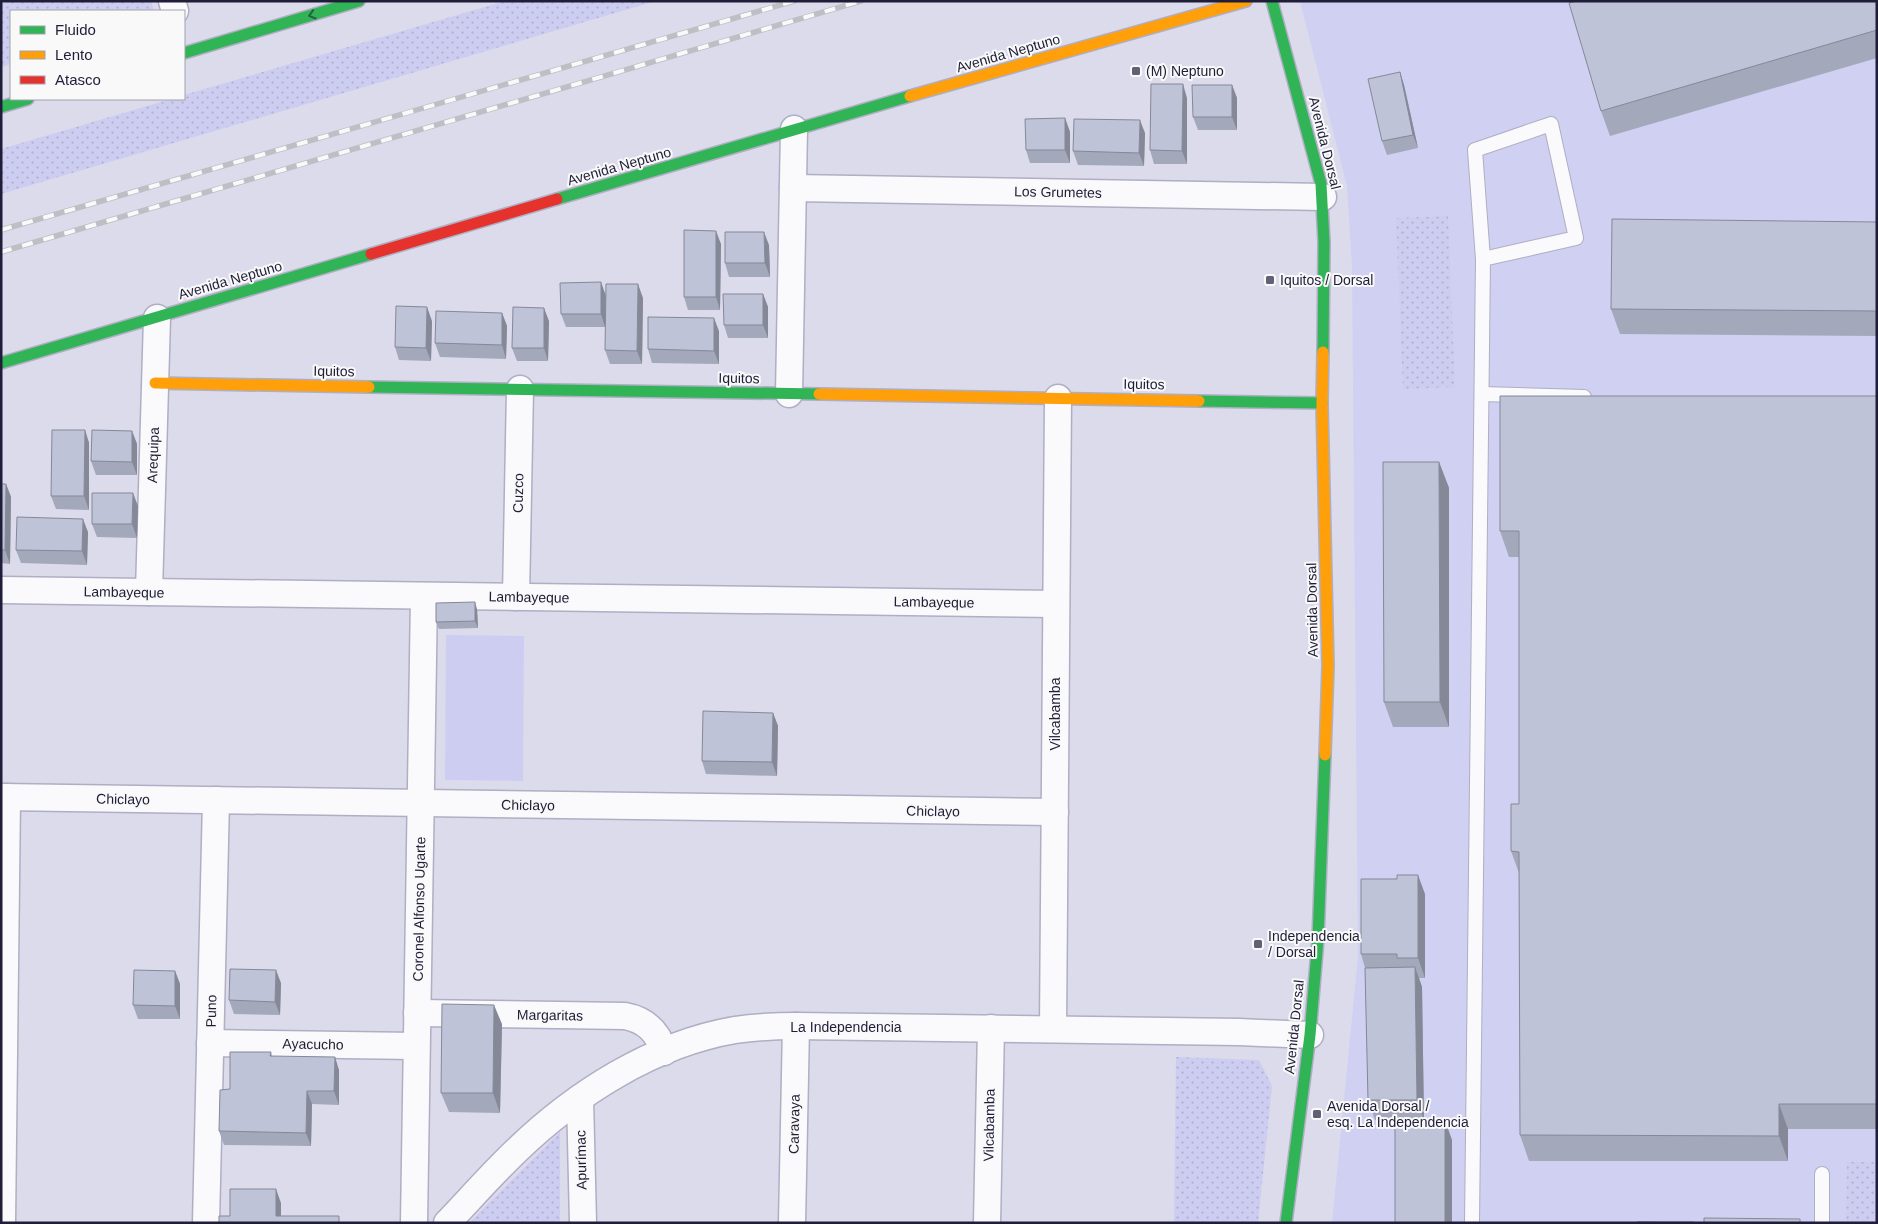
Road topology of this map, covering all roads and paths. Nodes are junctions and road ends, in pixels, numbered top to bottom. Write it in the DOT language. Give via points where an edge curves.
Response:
graph roads {
  1 [pos="359,1"];
  2 [pos="1246,1"];
  3 [pos="1272,1"];
  4 [pos="185,49"];
  5 [pos="25,100"];
  6 [pos="1,107"];
  7 [pos="794,129"];
  8 [pos="793,188"];
  9 [pos="1323,197"];
  10 [pos="1483,259"];
  11 [pos="157,318"];
  12 [pos="1,363"];
  13 [pos="155,383"];
  14 [pos="520,389"];
  15 [pos="789,394"];
  16 [pos="1482,394"];
  17 [pos="1600,397"];
  18 [pos="1058,398"];
  19 [pos="1322,403"];
  20 [pos="1,590"];
  21 [pos="150,592"];
  22 [pos="424,596"];
  23 [pos="516,597"];
  24 [pos="1056,604"];
  25 [pos="4,797"];
  26 [pos="216,800"];
  27 [pos="421,803"];
  28 [pos="1055,812"];
  29 [pos="417,1013"];
  30 [pos="796,1026"];
  31 [pos="991,1028"];
  32 [pos="1053,1029"];
  33 [pos="1310,1035"];
  34 [pos="210,1043"];
  35 [pos="416,1046"];
  36 [pos="664,1052"];
  37 [pos="580,1098"];
  38 [pos="1822,1174"];
  39 [pos="2,1223"];
  40 [pos="206,1223"];
  41 [pos="414,1223"];
  42 [pos="448,1223"];
  43 [pos="583,1223"];
  44 [pos="792,1223"];
  45 [pos="987,1223"];
  46 [pos="1286,1223"];
  47 [pos="1472,1223"];
  48 [pos="1822,1223"];
  1 -- 4 [label="street, one-way"];
  2 -- 7 [label="street, Avenida Neptuno"];
  3 -- 9 [label="street, Avenida Dorsal"];
  5 -- 6 [label="street"];
  7 -- 8 [label="street"];
  7 -- 11 [label="street, Avenida Neptuno"];
  8 -- 9 [label="street, Los Grumetes"];
  8 -- 15 [label="street"];
  9 -- 19 [label="street, Avenida Dorsal"];
  10 -- 10 [label="lane" via="1475,150 1551,124 1576,238"];
  10 -- 16 [label="lane"];
  11 -- 12 [label="street, Avenida Neptuno"];
  11 -- 13 [label="street, Arequipa"];
  13 -- 14 [label="street, Iquitos"];
  13 -- 21 [label="street, Arequipa"];
  14 -- 15 [label="street, Iquitos"];
  14 -- 23 [label="street, Cuzco"];
  15 -- 18 [label="street, Iquitos"];
  16 -- 17 [label="lane"];
  16 -- 47 [label="lane"];
  18 -- 19 [label="street, Iquitos"];
  18 -- 24 [label="street, Vilcabamba"];
  19 -- 33 [label="street, Avenida Dorsal" via="1328,666 1318,939"];
  20 -- 21 [label="street, Lambayeque"];
  21 -- 22 [label="street, Lambayeque"];
  22 -- 23 [label="street, Lambayeque"];
  22 -- 27 [label="street, Coronel Alfonso Ugarte"];
  23 -- 24 [label="street, Lambayeque"];
  24 -- 28 [label="street, Vilcabamba"];
  25 -- 26 [label="street, Chiclayo"];
  25 -- 39 [label="street"];
  26 -- 27 [label="street, Chiclayo"];
  26 -- 34 [label="street, Puno"];
  27 -- 28 [label="street, Chiclayo"];
  27 -- 29 [label="street, Coronel Alfonso Ugarte"];
  28 -- 32 [label="street, Vilcabamba"];
  29 -- 35 [label="street, Coronel Alfonso Ugarte"];
  29 -- 36 [label="street, Margaritas" via="625,1016 652,1028"];
  30 -- 31 [label="street, La Independencia"];
  30 -- 36 [label="street, La Independencia" via="735,1030"];
  30 -- 44 [label="street, Caravaya"];
  31 -- 32 [label="street, La Independencia"];
  31 -- 45 [label="street, Vilcabamba"];
  32 -- 33 [label="street, La Independencia"];
  33 -- 46 [label="street, Avenida Dorsal"];
  34 -- 35 [label="street, Ayacucho"];
  34 -- 40 [label="street, Puno"];
  35 -- 41 [label="street, Coronel Alfonso Ugarte"];
  36 -- 37 [label="street, La Independencia" via="633,1066"];
  37 -- 42 [label="street, La Independencia" via="515,1152"];
  37 -- 43 [label="street, Apurímac"];
  38 -- 48 [label="lane"];
}
